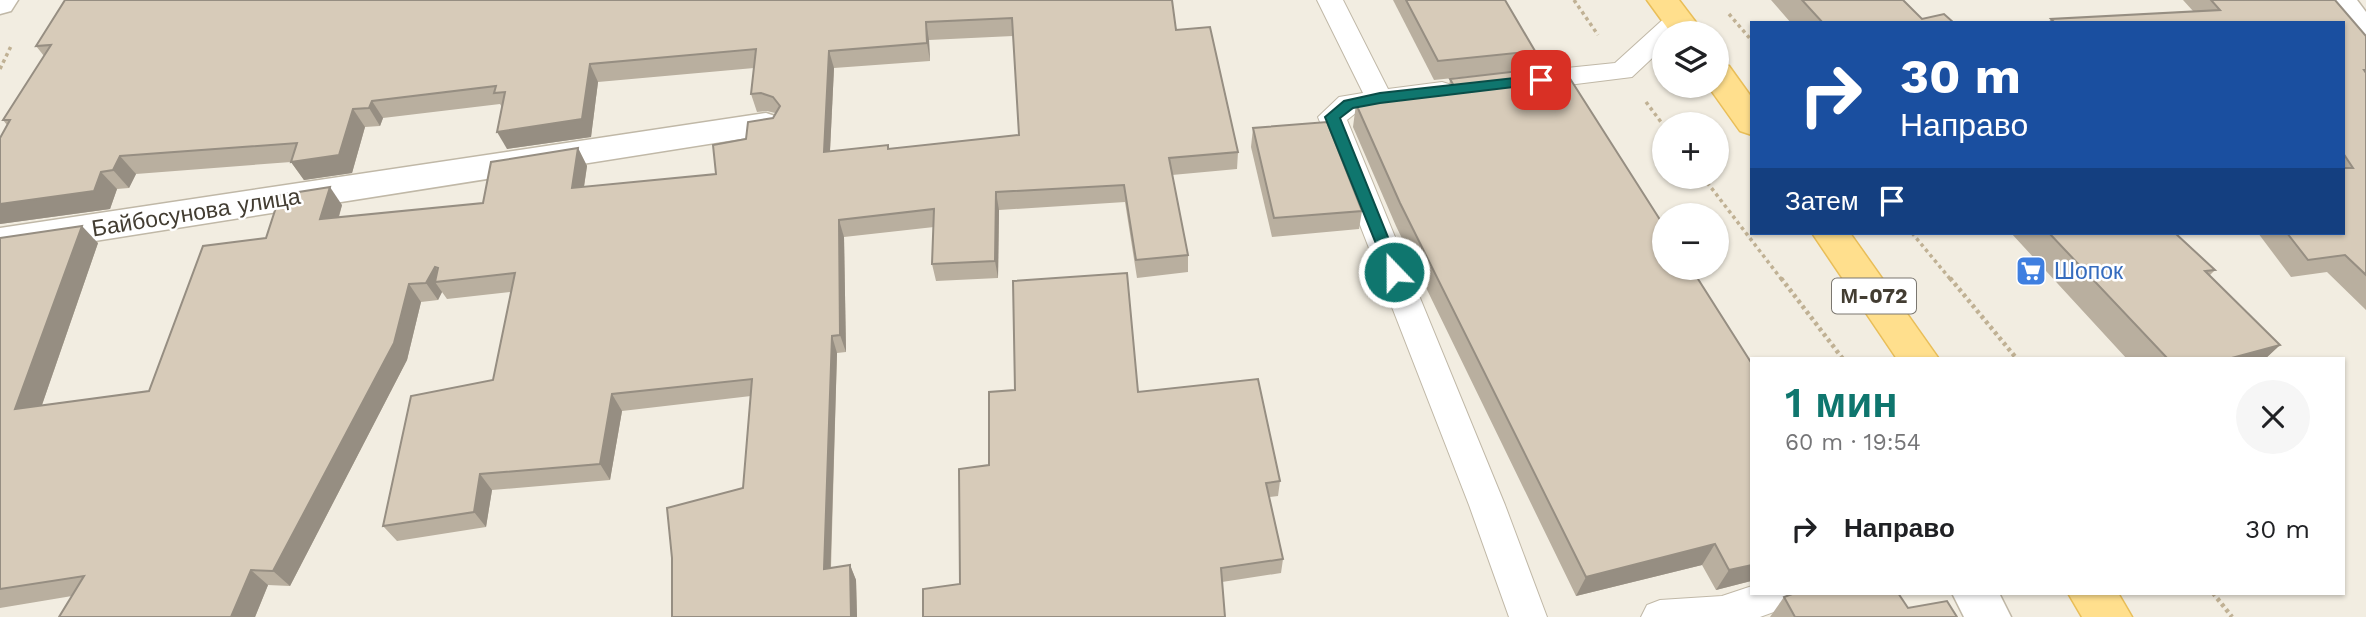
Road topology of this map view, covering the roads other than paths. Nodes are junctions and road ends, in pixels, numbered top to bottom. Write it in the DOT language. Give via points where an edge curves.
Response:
graph roads {
  1 [pos="1330,0"];
  2 [pos="2341,0"];
  3 [pos="1676,18"];
  4 [pos="2366,34"];
  5 [pos="1729,91"];
  6 [pos="1380,98"];
  7 [pos="1750,120"];
  8 [pos="766,125"];
  9 [pos="1831,235"];
  10 [pos="0,242"];
  11 [pos="1918,357"];
  12 [pos="1774,595"];
  13 [pos="1976,595"];
  14 [pos="2092,595"];
  15 [pos="1528,617"];
  16 [pos="1660,617"];
  17 [pos="1988,617"];
  18 [pos="2109,617"];
  1 -- 6 [label="lane"];
  2 -- 4 [label="street"];
  3 -- 6 [label="lane" via="1622,71"];
  5 -- 7 [label="main road"];
  6 -- 15 [label="lane" via="1349,104 1332,117"];
  8 -- 10 [label="street, Байбосунова улица"];
  9 -- 11 [label="main road, М-072"];
  12 -- 16 [label="lane" via="1722,613"];
  13 -- 17 [label="street"];
  14 -- 18 [label="main road"];
}
